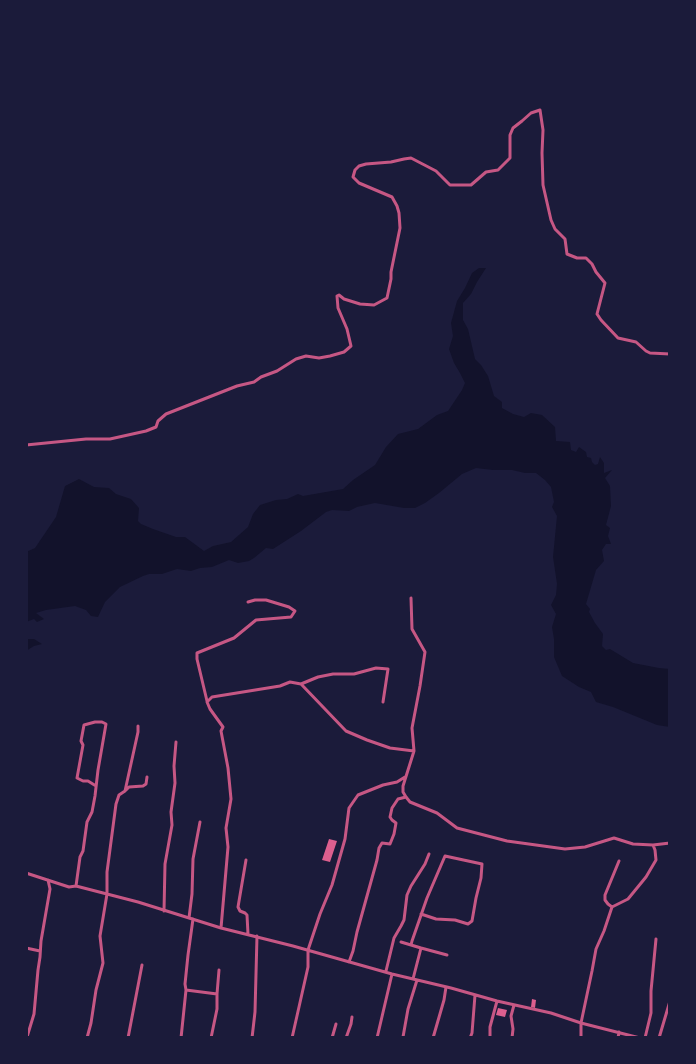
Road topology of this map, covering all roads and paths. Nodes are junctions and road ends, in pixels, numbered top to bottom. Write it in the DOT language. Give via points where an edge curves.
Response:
graph roads {
  1 [pos="670,354"];
  2 [pos="26,445"];
  3 [pos="411,598"];
  4 [pos="248,602"];
  5 [pos="301,684"];
  6 [pos="207,702"];
  7 [pos="383,702"];
  8 [pos="138,726"];
  9 [pos="176,742"];
  10 [pos="414,751"];
  11 [pos="406,776"];
  12 [pos="146,777"];
  13 [pos="96,786"];
  14 [pos="125,791"];
  15 [pos="406,797"];
  16 [pos="200,822"];
  17 [pos="670,843"];
  18 [pos="653,845"];
  19 [pos="429,854"];
  20 [pos="246,860"];
  21 [pos="619,861"];
  22 [pos="26,874"];
  23 [pos="48,880"];
  24 [pos="76,886"];
  25 [pos="107,894"];
  26 [pos="612,907"];
  27 [pos="164,911"];
  28 [pos="421,914"];
  29 [pos="191,919"];
  30 [pos="221,928"];
  31 [pos="248,934"];
  32 [pos="257,936"];
  33 [pos="656,939"];
  34 [pos="401,942"];
  35 [pos="411,945"];
  36 [pos="26,948"];
  37 [pos="421,948"];
  38 [pos="308,950"];
  39 [pos="40,951"];
  40 [pos="447,955"];
  41 [pos="350,962"];
  42 [pos="142,965"];
  43 [pos="219,970"];
  44 [pos="386,971"];
  45 [pos="392,974"];
  46 [pos="415,979"];
  47 [pos="446,987"];
  48 [pos="186,990"];
  49 [pos="217,994"];
  50 [pos="475,995"];
  51 [pos="497,1001"];
  52 [pos="670,1001"];
  53 [pos="514,1005"];
  54 [pos="352,1017"];
  55 [pos="581,1022"];
  56 [pos="336,1024"];
  57 [pos="619,1032"];
  58 [pos="27,1037"];
  59 [pos="87,1038"];
  60 [pos="128,1038"];
  61 [pos="180,1038"];
  62 [pos="211,1038"];
  63 [pos="252,1038"];
  64 [pos="292,1038"];
  65 [pos="332,1038"];
  66 [pos="346,1038"];
  67 [pos="377,1038"];
  68 [pos="403,1038"];
  69 [pos="433,1038"];
  70 [pos="470,1038"];
  71 [pos="490,1038"];
  72 [pos="512,1038"];
  73 [pos="581,1038"];
  74 [pos="618,1038"];
  75 [pos="640,1038"];
  76 [pos="645,1038"];
  77 [pos="660,1038"];
  1 -- 2 [label="street" via="646,352 636,342 618,338 597,314 605,283 586,258 567,254 565,239 551,220 543,185 540,110 513,128 510,158 498,170 486,172 471,185 450,185 436,171 411,158 366,164 356,170 352,177 359,183 392,197 399,213 400,228 387,298 374,305 336,296 351,346 344,352 296,359 254,382 166,414 156,427 146,431 110,439"];
  3 -- 10 [label="street" via="412,629 425,652 412,728"];
  4 -- 6 [label="street" via="266,600 295,611 291,617 256,620 234,638 197,653"];
  5 -- 6 [label="street" via="290,682 212,697"];
  5 -- 7 [label="street" via="333,674 388,669"];
  5 -- 10 [label="street" via="346,732 390,748"];
  6 -- 30 [label="street" via="223,727 231,799 226,828 228,847"];
  8 -- 14 [label="street"];
  9 -- 27 [label="street"];
  10 -- 11 [label="street"];
  11 -- 15 [label="street" via="403,786"];
  11 -- 38 [label="street" via="358,795 349,808 345,839 332,885"];
  12 -- 14 [label="street" via="143,786 129,787"];
  13 -- 13 [label="street" via="106,724 102,722 84,725 77,778"];
  13 -- 24 [label="street"];
  14 -- 25 [label="street" via="119,795 116,804"];
  15 -- 18 [label="street" via="457,828 507,841 565,849 585,848 614,838 633,844"];
  15 -- 41 [label="street" via="398,799 392,808 390,817 396,823 390,844 382,843 378,848"];
  16 -- 29 [label="street" via="193,859"];
  17 -- 18 [label="street"];
  18 -- 26 [label="street" via="656,860 646,877 628,899"];
  19 -- 44 [label="street" via="407,895 404,920 394,938"];
  20 -- 31 [label="street" via="238,908 247,915"];
  21 -- 26 [label="street" via="605,895 605,900"];
  22 -- 23 [label="street"];
  23 -- 24 [label="street"];
  23 -- 39 [label="street" via="50,889"];
  24 -- 25 [label="street"];
  25 -- 27 [label="street"];
  25 -- 59 [label="street" via="100,936 103,963"];
  26 -- 55 [label="street" via="596,949"];
  27 -- 29 [label="street"];
  28 -- 28 [label="street" via="444,856 482,864 472,921 468,924"];
  28 -- 35 [label="street"];
  29 -- 30 [label="street"];
  29 -- 48 [label="street"];
  30 -- 31 [label="street"];
  31 -- 32 [label="street"];
  32 -- 38 [label="street"];
  32 -- 63 [label="street"];
  33 -- 76 [label="street" via="651,1012"];
  34 -- 35 [label="street"];
  35 -- 37 [label="street"];
  36 -- 39 [label="street"];
  37 -- 40 [label="street"];
  37 -- 46 [label="street"];
  38 -- 41 [label="street"];
  38 -- 64 [label="street" via="308,967"];
  39 -- 58 [label="street" via="34,1014"];
  41 -- 44 [label="street"];
  42 -- 60 [label="street"];
  43 -- 49 [label="street"];
  44 -- 45 [label="street"];
  45 -- 46 [label="street"];
  45 -- 67 [label="street"];
  46 -- 47 [label="street"];
  46 -- 68 [label="street"];
  47 -- 50 [label="street"];
  47 -- 69 [label="street"];
  48 -- 49 [label="street"];
  48 -- 61 [label="street"];
  49 -- 62 [label="street"];
  50 -- 51 [label="street"];
  50 -- 70 [label="street"];
  51 -- 53 [label="street"];
  51 -- 71 [label="street"];
  52 -- 77 [label="street"];
  53 -- 55 [label="street"];
  53 -- 72 [label="street"];
  54 -- 66 [label="street"];
  55 -- 57 [label="street"];
  55 -- 73 [label="street"];
  56 -- 65 [label="street"];
  57 -- 74 [label="street"];
  57 -- 75 [label="street"];
}
